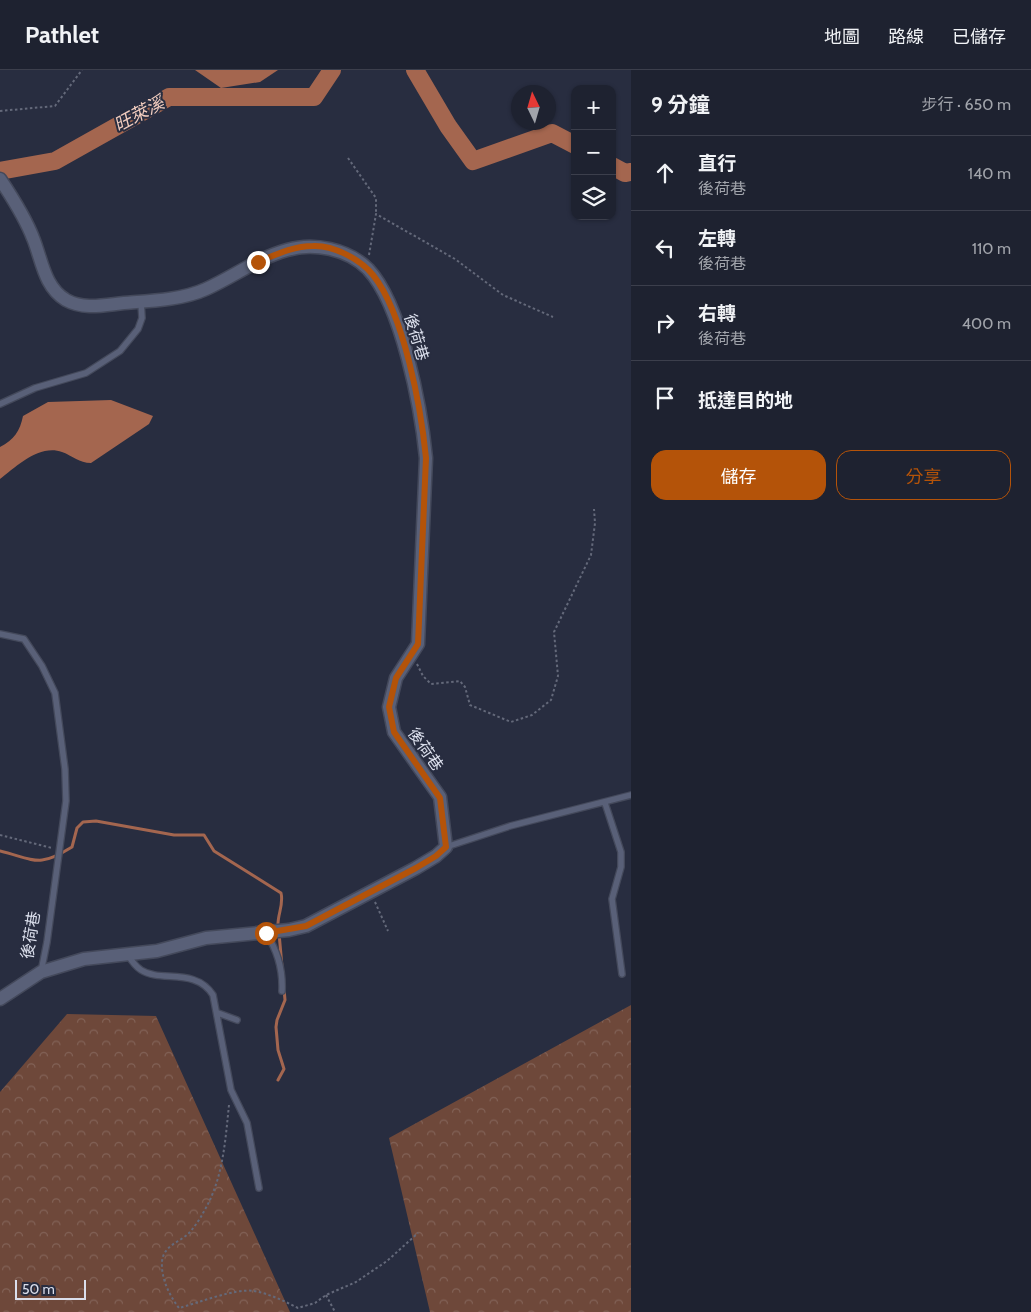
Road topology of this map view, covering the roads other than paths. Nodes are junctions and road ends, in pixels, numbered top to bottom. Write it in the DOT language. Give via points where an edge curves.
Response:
graph roads {
  1 [pos="2,183"];
  2 [pos="141,302"];
  3 [pos="0,404"];
  4 [pos="0,634"];
  5 [pos="631,795"];
  6 [pos="605,803"];
  7 [pos="446,847"];
  8 [pos="266,933"];
  9 [pos="128,955"];
  10 [pos="41,972"];
  11 [pos="622,974"];
  12 [pos="282,991"];
  13 [pos="0,999"];
  14 [pos="218,1013"];
  15 [pos="237,1020"];
  16 [pos="258,1188"];
  1 -- 2 [label="street, 後荷巷" via="33,238 47,281 64,299 81,307"];
  2 -- 3 [label="lane" via="142,318 138,329 120,351 86,373 35,388"];
  2 -- 7 [label="street, 後荷巷" via="204,290 287,250 314,245 350,255 366,268 389,303 406,354 424,430 426,458 418,644 396,678 389,707 394,732 440,798"];
  4 -- 10 [label="lane, 後荷巷" via="24,639 42,666 55,693 66,769 66,801"];
  5 -- 6 [label="lane, 後荷巷"];
  6 -- 7 [label="lane, 後荷巷" via="510,826"];
  6 -- 11 [label="lane" via="621,852 621,867 612,899"];
  7 -- 8 [label="street, 後荷巷" via="371,893 306,926"];
  8 -- 9 [label="street, 後荷巷" via="206,938"];
  8 -- 12 [label="lane" via="278,957"];
  9 -- 10 [label="street, 後荷巷" via="84,959"];
  9 -- 14 [label="lane" via="139,969 148,973 180,976 210,990"];
  10 -- 13 [label="street, 後荷巷"];
  14 -- 15 [label="lane"];
  14 -- 16 [label="lane" via="231,1090 247,1123"];
}
